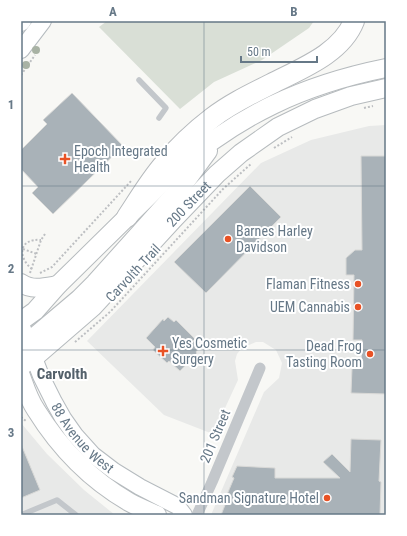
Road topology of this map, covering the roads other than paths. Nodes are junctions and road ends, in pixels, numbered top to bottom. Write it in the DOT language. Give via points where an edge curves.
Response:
graph roads {
  1 [pos="43,21"];
  2 [pos="354,21"];
  3 [pos="21,50"];
  4 [pos="386,68"];
  5 [pos="139,80"];
  6 [pos="386,88"];
  7 [pos="159,118"];
  8 [pos="219,136"];
  9 [pos="127,216"];
  10 [pos="28,275"];
  11 [pos="58,285"];
  12 [pos="21,321"];
  13 [pos="21,324"];
  14 [pos="26,353"];
  15 [pos="260,368"];
  16 [pos="21,376"];
  17 [pos="28,406"];
  18 [pos="21,515"];
  19 [pos="76,515"];
  20 [pos="157,515"];
  21 [pos="184,515"];
  22 [pos="197,515"];
  1 -- 3 [label="street"];
  2 -- 9 [label="highway" via="344,38 323,56 238,101 200,127 163,165"];
  4 -- 8 [label="main road" via="336,80 290,96 262,109"];
  5 -- 7 [label="lane" via="166,108"];
  6 -- 14 [label="main road, 200 Street" via="351,96 315,109 278,126 240,153 173,220 93,307"];
  8 -- 9 [label="main road" via="192,155"];
  8 -- 14 [label="main road" via="183,185 127,248"];
  9 -- 11 [label="main road"];
  10 -- 11 [label="main road" via="25,286 35,288"];
  11 -- 12 [label="main road" via="35,311"];
  13 -- 14 [label="street, 88 Avenue West"];
  14 -- 21 [label="street, 88 Avenue West" via="63,418 93,455 140,487 177,506"];
  15 -- 22 [label="street, 201 Street"];
  16 -- 17 [label="main road, 88 Avenue West"];
  17 -- 20 [label="main road, 88 Avenue West" via="90,475 129,501"];
  18 -- 19 [label="lane" via="57,500"];
}
